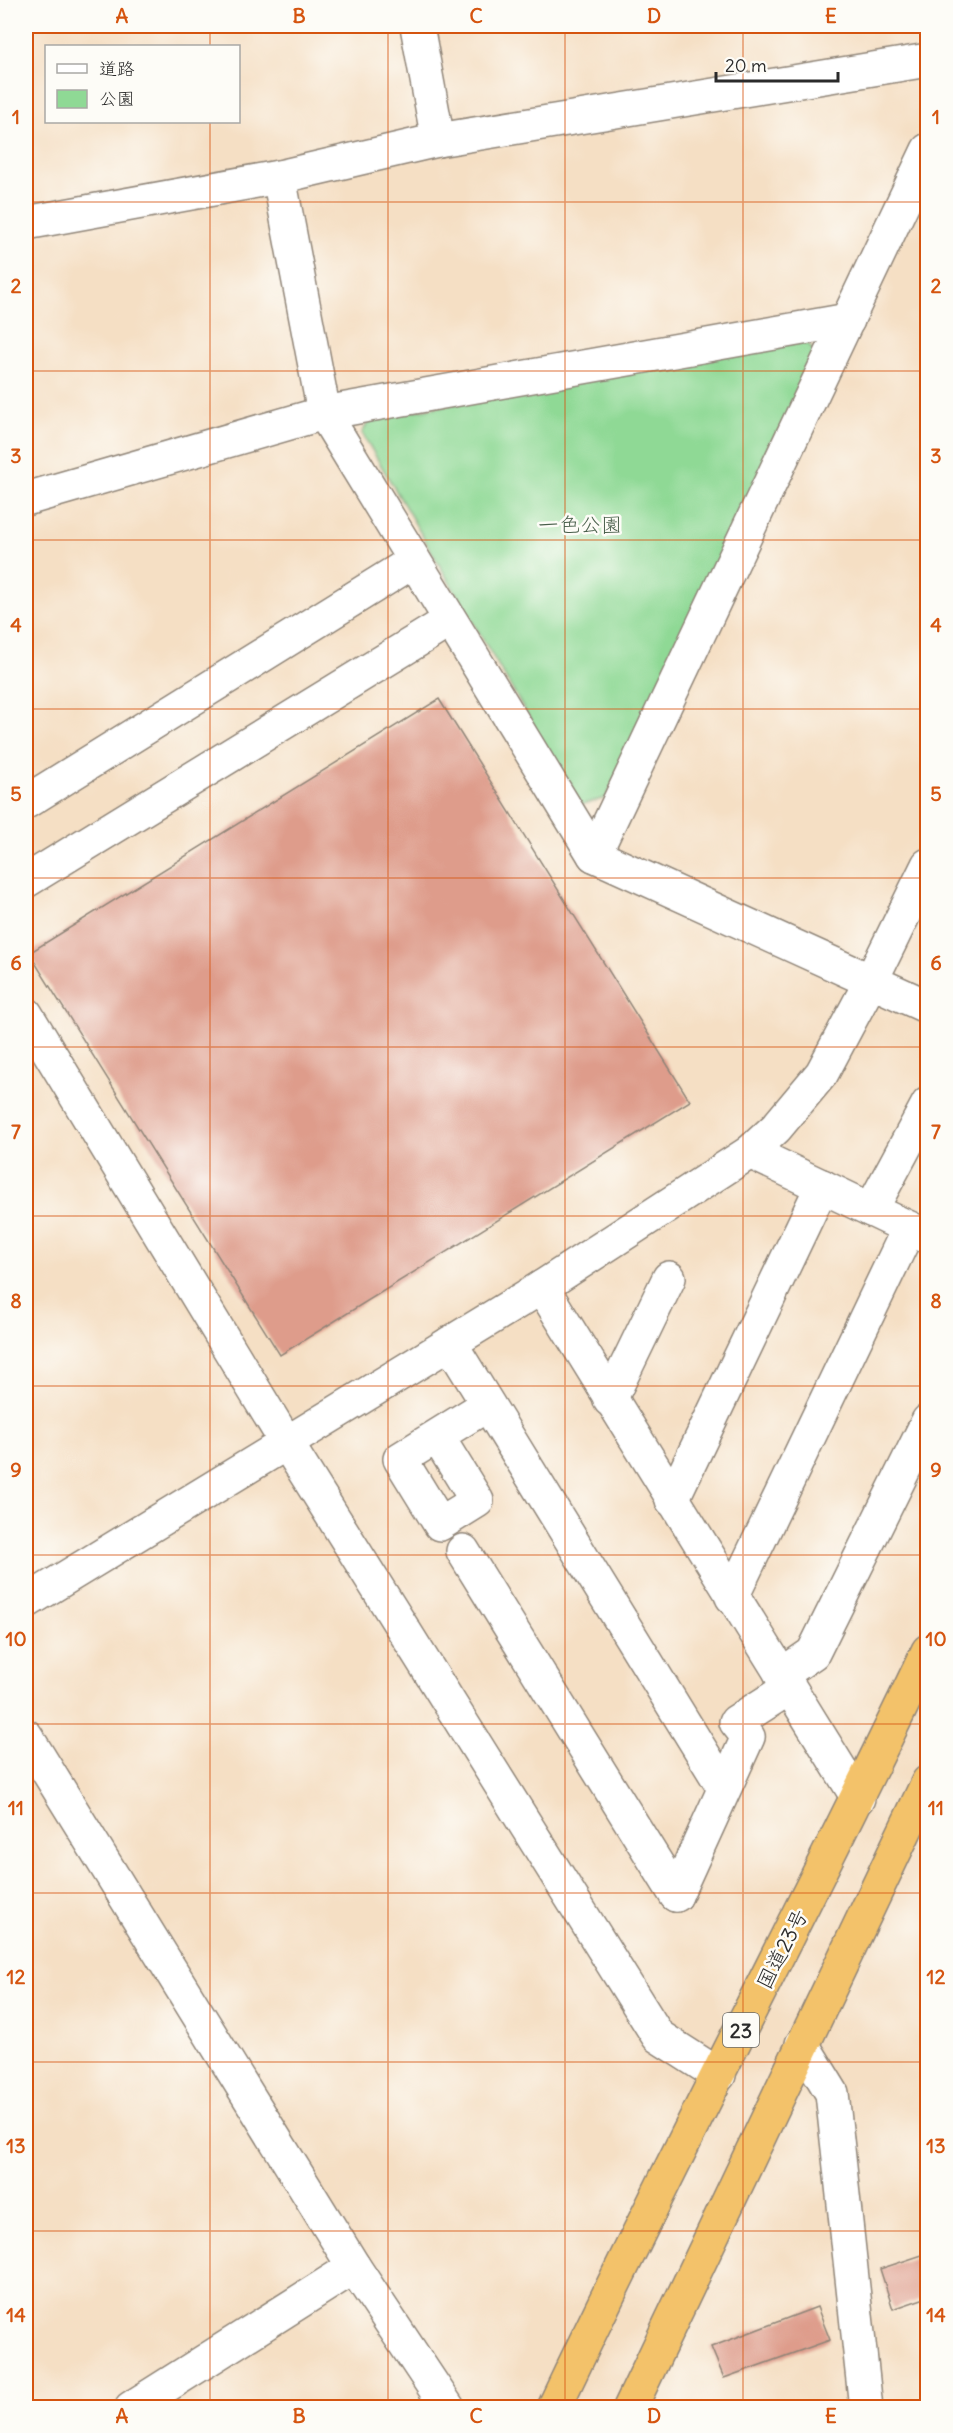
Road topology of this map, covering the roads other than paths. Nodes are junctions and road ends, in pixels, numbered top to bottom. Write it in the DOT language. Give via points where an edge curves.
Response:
graph roads {
  1 [pos="417,26"];
  2 [pos="927,60"];
  3 [pos="438,140"];
  4 [pos="927,150"];
  5 [pos="279,177"];
  6 [pos="26,223"];
  7 [pos="848,320"];
  8 [pos="324,413"];
  9 [pos="26,499"];
  10 [pos="414,561"];
  11 [pos="449,621"];
  12 [pos="26,802"];
  13 [pos="594,855"];
  14 [pos="927,865"];
  15 [pos="26,881"];
  16 [pos="870,983"];
  17 [pos="927,1007"];
  18 [pos="26,1014"];
  19 [pos="927,1104"];
  20 [pos="750,1152"];
  21 [pos="822,1186"];
  22 [pos="871,1210"];
  23 [pos="918,1232"];
  24 [pos="669,1278"];
  25 [pos="542,1287"];
  26 [pos="450,1343"];
  27 [pos="610,1400"];
  28 [pos="487,1405"];
  29 [pos="927,1421"];
  30 [pos="437,1436"];
  31 [pos="286,1442"];
  32 [pos="672,1500"];
  33 [pos="463,1551"];
  34 [pos="732,1597"];
  35 [pos="26,1602"];
  36 [pos="927,1651"];
  37 [pos="785,1681"];
  38 [pos="26,1736"];
  39 [pos="927,1782"];
  40 [pos="724,1788"];
  41 [pos="858,1798"];
  42 [pos="802,2044"];
  43 [pos="719,2075"];
  44 [pos="354,2266"];
  45 [pos="131,2408"];
  46 [pos="448,2408"];
  47 [pos="554,2408"];
  48 [pos="630,2408"];
  49 [pos="866,2408"];
  1 -- 3 [label="street"];
  2 -- 3 [label="street"];
  3 -- 5 [label="street"];
  4 -- 7 [label="street"];
  5 -- 6 [label="street"];
  5 -- 8 [label="street"];
  7 -- 8 [label="street"];
  7 -- 13 [label="street"];
  8 -- 9 [label="street"];
  8 -- 10 [label="street"];
  10 -- 11 [label="street"];
  10 -- 12 [label="street"];
  11 -- 13 [label="street"];
  11 -- 15 [label="street"];
  13 -- 16 [label="street"];
  14 -- 16 [label="street"];
  16 -- 17 [label="street"];
  16 -- 20 [label="street" via="822,1073 776,1128"];
  18 -- 31 [label="street"];
  19 -- 22 [label="street"];
  20 -- 21 [label="street"];
  20 -- 25 [label="street"];
  21 -- 22 [label="street"];
  21 -- 32 [label="street"];
  22 -- 23 [label="street"];
  23 -- 34 [label="street"];
  24 -- 27 [label="street"];
  25 -- 26 [label="street"];
  25 -- 27 [label="street"];
  26 -- 28 [label="street"];
  26 -- 31 [label="street"];
  27 -- 32 [label="street"];
  28 -- 30 [label="street"];
  28 -- 40 [label="street"];
  29 -- 37 [label="street" via="813,1653"];
  31 -- 35 [label="street"];
  31 -- 43 [label="street" via="658,2036"];
  32 -- 34 [label="street"];
  33 -- 40 [label="street" via="675,1895"];
  34 -- 37 [label="street"];
  36 -- 41 [label="highway, 国道23号 / 23"];
  37 -- 40 [label="street" via="736,1722 748,1737"];
  37 -- 41 [label="street"];
  38 -- 44 [label="street"];
  39 -- 42 [label="highway"];
  41 -- 43 [label="highway, 国道23号 / 23"];
  42 -- 48 [label="highway"];
  42 -- 49 [label="street" via="832,2093"];
  43 -- 47 [label="highway, 国道23号 / 23" via="628,2251"];
  44 -- 45 [label="street"];
  44 -- 46 [label="street"];
}
